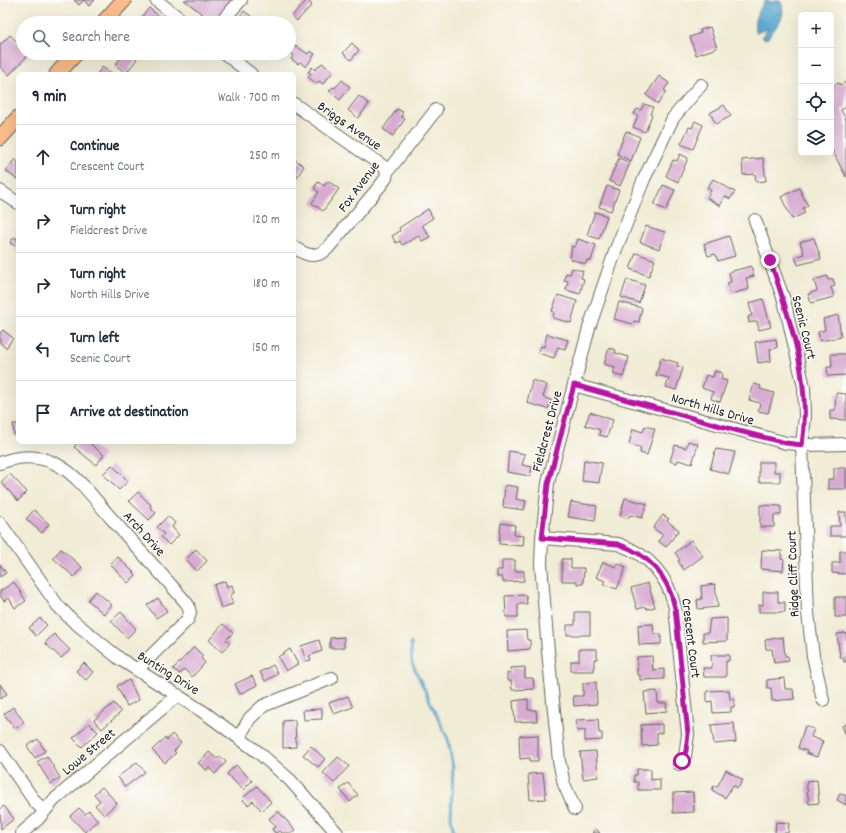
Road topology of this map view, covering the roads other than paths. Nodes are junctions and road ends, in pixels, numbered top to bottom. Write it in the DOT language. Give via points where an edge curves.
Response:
graph roads {
  1 [pos="156,0"];
  2 [pos="241,0"];
  3 [pos="118,2"];
  4 [pos="108,16"];
  5 [pos="176,16"];
  6 [pos="226,16"];
  7 [pos="70,60"];
  8 [pos="233,60"];
  9 [pos="59,72"];
  10 [pos="248,72"];
  11 [pos="701,85"];
  12 [pos="296,105"];
  13 [pos="436,110"];
  14 [pos="16,120"];
  15 [pos="0,138"];
  16 [pos="387,172"];
  17 [pos="0,191"];
  18 [pos="16,202"];
  19 [pos="755,220"];
  20 [pos="296,248"];
  21 [pos="574,385"];
  22 [pos="846,444"];
  23 [pos="802,445"];
  24 [pos="0,463"];
  25 [pos="0,523"];
  26 [pos="542,538"];
  27 [pos="137,670"];
  28 [pos="332,678"];
  29 [pos="178,695"];
  30 [pos="823,700"];
  31 [pos="240,737"];
  32 [pos="0,751"];
  33 [pos="679,764"];
  34 [pos="575,809"];
  35 [pos="45,811"];
  36 [pos="22,833"];
  37 [pos="337,833"];
  1 -- 5 [label="street"];
  2 -- 6 [label="street"];
  3 -- 4 [label="main road"];
  7 -- 9 [label="main road"];
  8 -- 10 [label="street"];
  11 -- 21 [label="street, Fieldcrest Drive" via="673,118 644,179 616,249 589,328"];
  12 -- 16 [label="street, Briggs Avenue" via="384,167"];
  13 -- 16 [label="street, Fox Avenue"];
  14 -- 15 [label="main road"];
  16 -- 20 [label="street, Fox Avenue" via="380,186 324,252 319,255 308,255"];
  17 -- 18 [label="street"];
  19 -- 23 [label="street, Scenic Court" via="784,300 800,367 805,401"];
  21 -- 23 [label="street, North Hills Drive" via="743,432"];
  21 -- 26 [label="street, Fieldcrest Drive" via="551,469"];
  22 -- 23 [label="street, North Hills Drive"];
  23 -- 30 [label="street, Ridge Cliff Court" via="808,613"];
  24 -- 27 [label="street, Arch Drive" via="16,458 33,458 50,461 69,472 188,605 188,619"];
  25 -- 27 [label="street, Bunting Drive" via="58,606 87,634"];
  26 -- 33 [label="street, Crescent Court" via="621,545 643,556 664,578 675,608 688,734 685,756"];
  26 -- 34 [label="street, Fieldcrest Drive" via="541,564 558,754 564,784"];
  27 -- 29 [label="street, Bunting Drive"];
  28 -- 31 [label="street" via="263,706 250,718"];
  29 -- 31 [label="street, Bunting Drive"];
  29 -- 35 [label="street, Lowe Street" via="54,800"];
  31 -- 37 [label="street, Bunting Drive" via="290,780"];
  32 -- 35 [label="street" via="35,802"];
  35 -- 36 [label="street, Lowe Street"];
}
